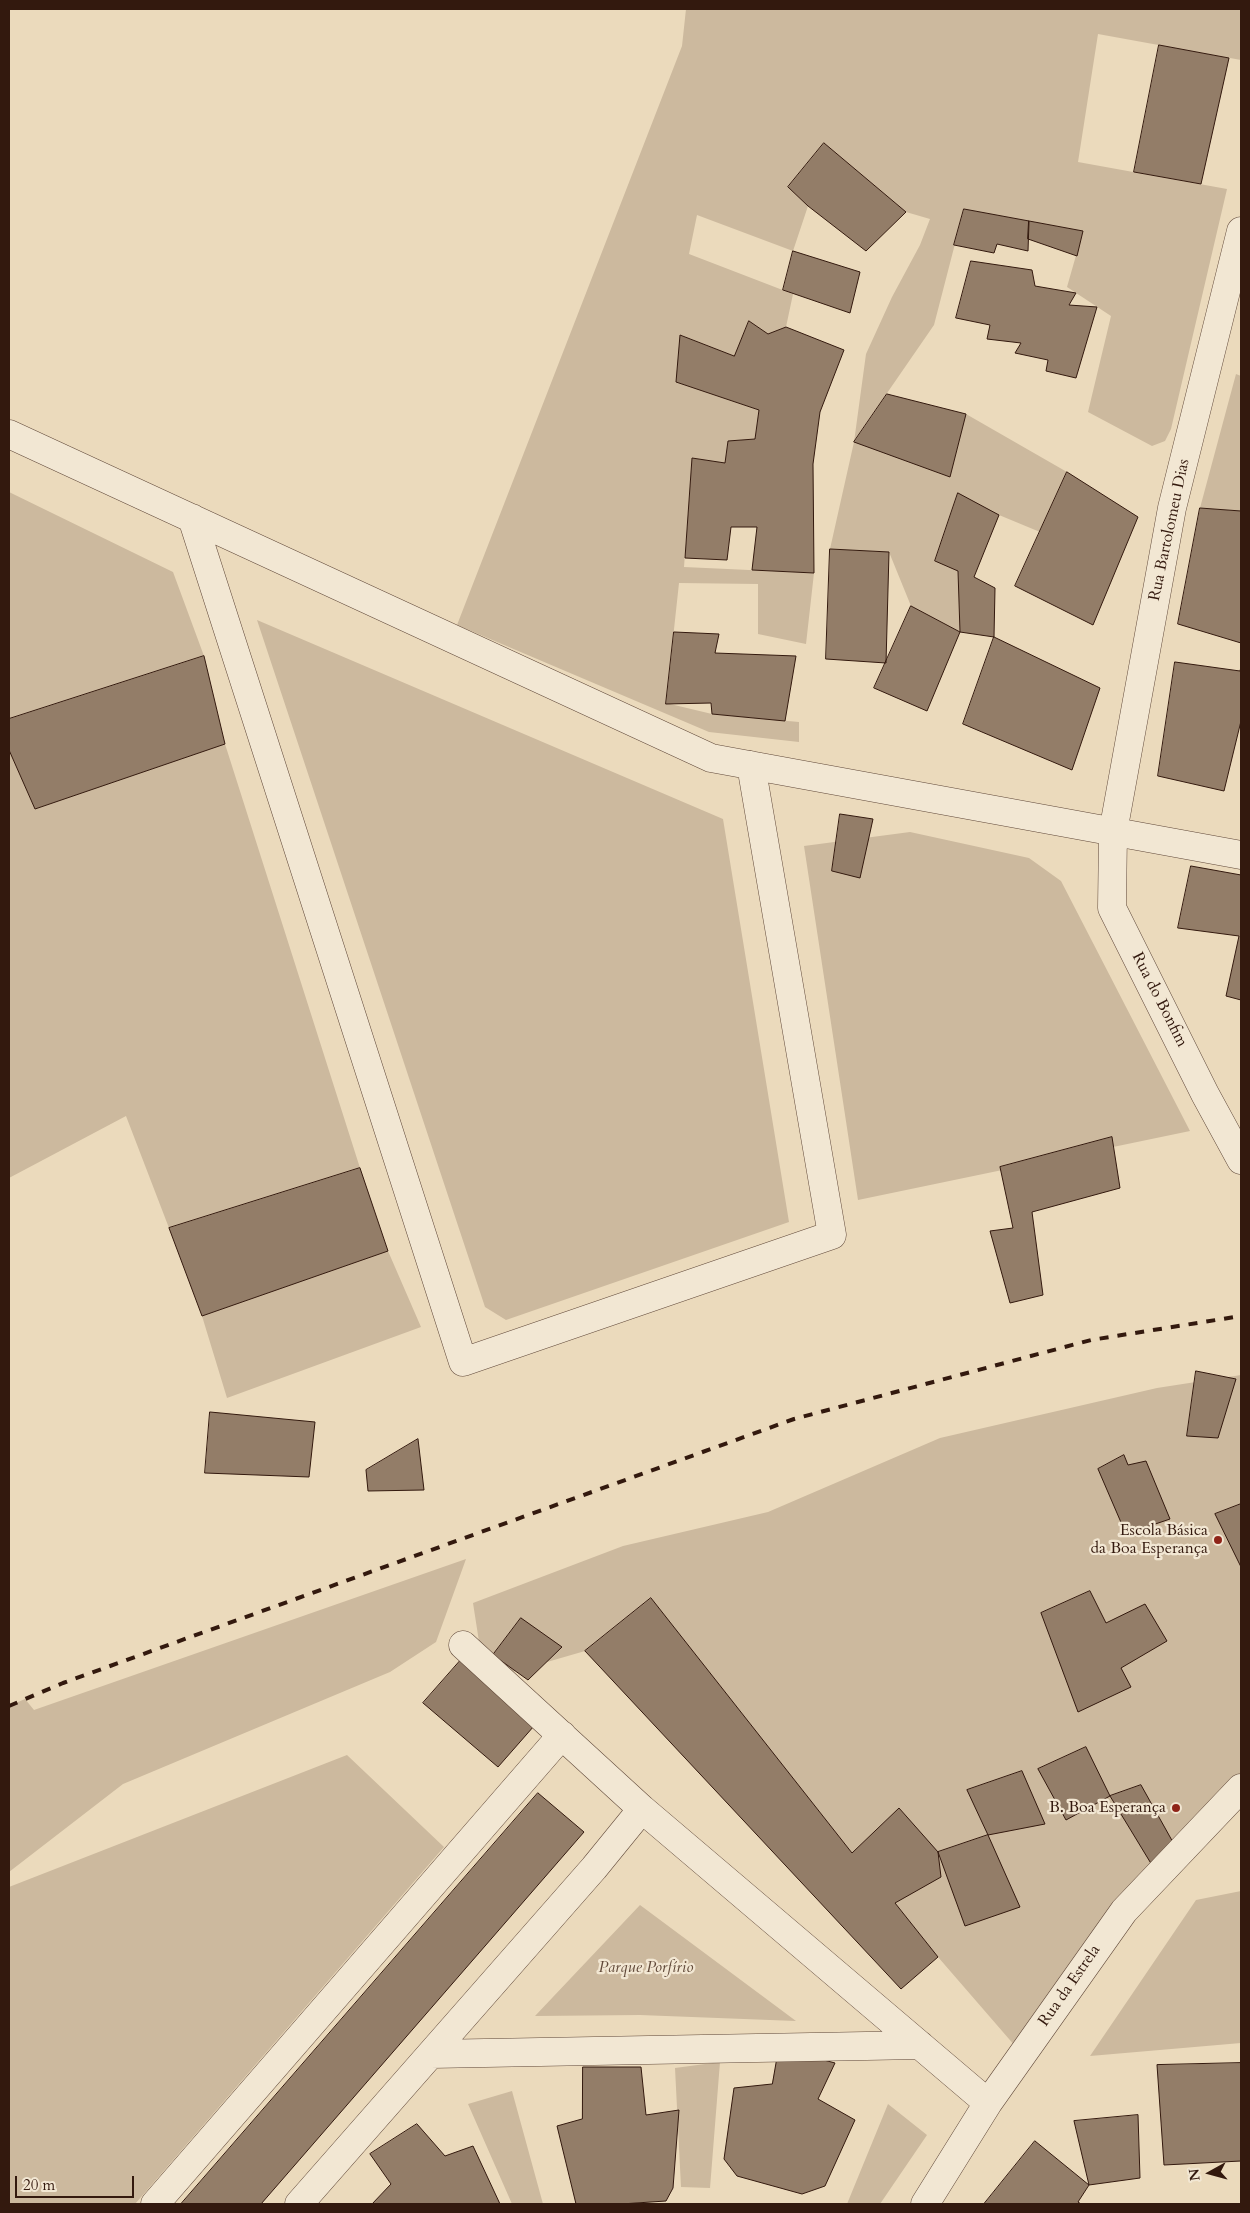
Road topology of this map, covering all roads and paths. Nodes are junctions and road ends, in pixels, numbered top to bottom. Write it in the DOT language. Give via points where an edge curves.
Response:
graph roads {
  1 [pos="1241,231"];
  2 [pos="9,434"];
  3 [pos="192,518"];
  4 [pos="751,765"];
  5 [pos="1113,832"];
  6 [pos="1241,855"];
  7 [pos="1241,1160"];
  8 [pos="462,1645"];
  9 [pos="562,1736"];
  10 [pos="1241,1788"];
  11 [pos="642,1809"];
  12 [pos="920,2045"];
  13 [pos="431,2054"];
  14 [pos="988,2103"];
  15 [pos="156,2204"];
  16 [pos="299,2204"];
  17 [pos="925,2204"];
  1 -- 5 [label="street, Rua Bartolomeu Dias" via="1172,508"];
  2 -- 3 [label="street"];
  3 -- 4 [label="street" via="711,758"];
  3 -- 4 [label="street" via="463,1362 832,1235"];
  4 -- 5 [label="street"];
  5 -- 6 [label="street"];
  5 -- 7 [label="street, Rua do Bonfim" via="1112,908"];
  8 -- 9 [label="street"];
  9 -- 11 [label="street"];
  9 -- 15 [label="street"];
  10 -- 14 [label="street, Rua da Estrela" via="1124,1911"];
  11 -- 12 [label="street"];
  11 -- 13 [label="street"];
  12 -- 13 [label="street"];
  12 -- 14 [label="street"];
  13 -- 16 [label="street"];
  14 -- 17 [label="street, Rua da Estrela"];
}
